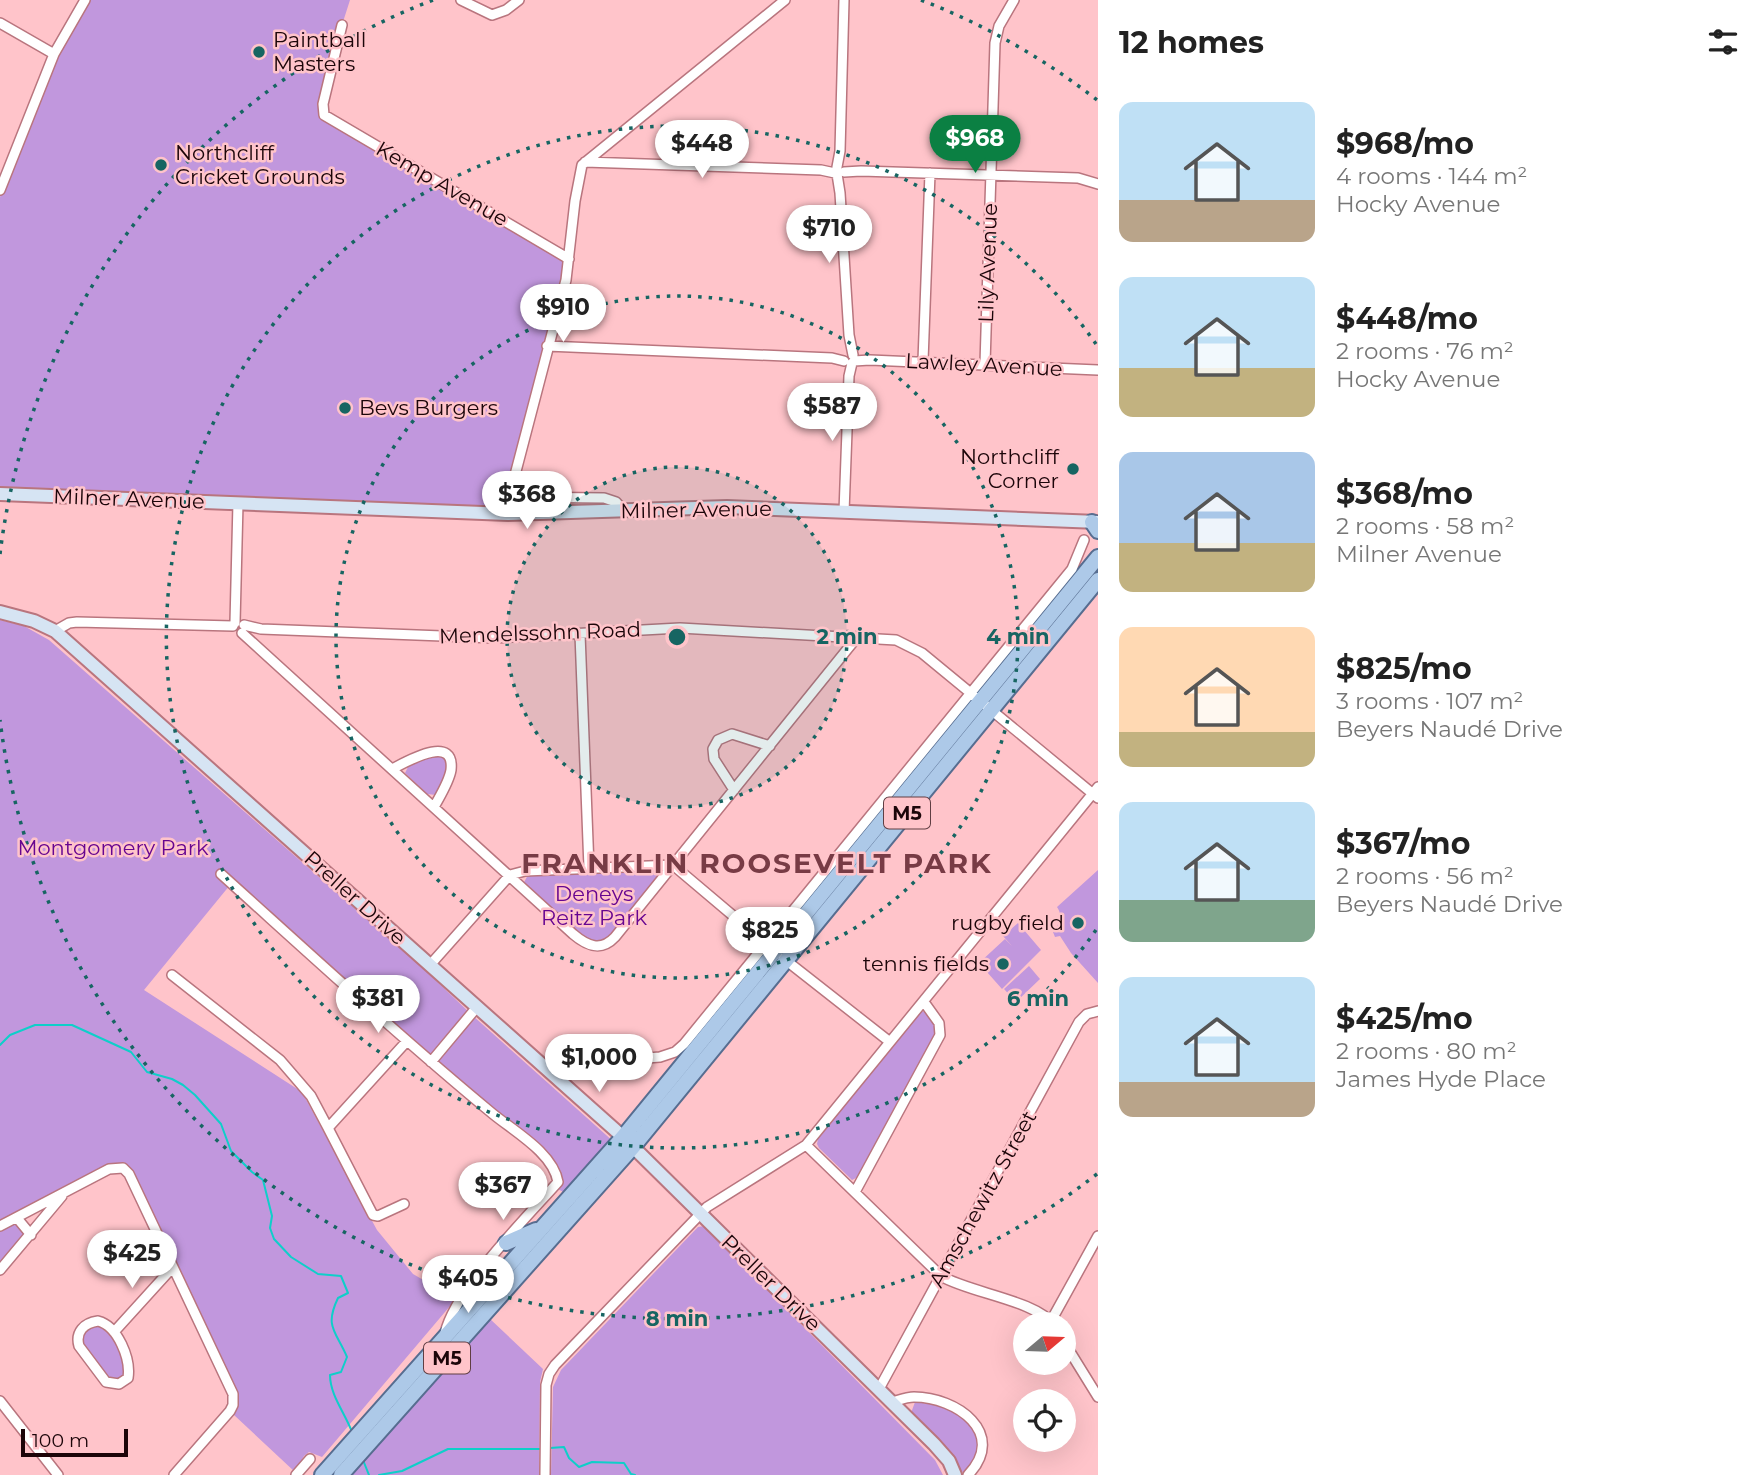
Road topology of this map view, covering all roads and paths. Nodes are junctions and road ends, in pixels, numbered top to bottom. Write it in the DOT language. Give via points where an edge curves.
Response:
graph roads {
  1 [pos="85,0"];
  2 [pos="461,0"];
  3 [pos="519,0"];
  4 [pos="785,0"];
  5 [pos="844,0"];
  6 [pos="1014,0"];
  7 [pos="0,23"];
  8 [pos="342,25"];
  9 [pos="54,54"];
  10 [pos="585,162"];
  11 [pos="840,170"];
  12 [pos="930,173"];
  13 [pos="990,175"];
  14 [pos="1098,184"];
  15 [pos="1,186"];
  16 [pos="569,259"];
  17 [pos="547,346"];
  18 [pos="849,359"];
  19 [pos="923,362"];
  20 [pos="985,364"];
  21 [pos="1098,370"];
  22 [pos="0,494"];
  23 [pos="511,497"];
  24 [pos="238,503"];
  25 [pos="623,510"];
  26 [pos="844,512"];
  27 [pos="508,514"];
  28 [pos="1096,525"];
  29 [pos="1084,540"];
  30 [pos="1098,558"];
  31 [pos="1098,580"];
  32 [pos="0,612"];
  33 [pos="238,628"];
  34 [pos="55,631"];
  35 [pos="580,634"];
  36 [pos="858,636"];
  37 [pos="975,696"];
  38 [pos="991,709"];
  39 [pos="770,746"];
  40 [pos="393,769"];
  41 [pos="734,790"];
  42 [pos="1096,793"];
  43 [pos="435,807"];
  44 [pos="673,865"];
  45 [pos="589,867"];
  46 [pos="221,874"];
  47 [pos="510,875"];
  48 [pos="770,947"];
  49 [pos="787,961"];
  50 [pos="429,965"];
  51 [pos="172,975"];
  52 [pos="924,1002"];
  53 [pos="477,1007"];
  54 [pos="1094,1011"];
  55 [pos="407,1041"];
  56 [pos="890,1042"];
  57 [pos="431,1062"];
  58 [pos="543,1066"];
  59 [pos="328,1128"];
  60 [pos="628,1142"];
  61 [pos="806,1145"];
  62 [pos="66,1191"];
  63 [pos="855,1192"];
  64 [pos="404,1204"];
  65 [pos="700,1214"];
  66 [pos="17,1218"];
  67 [pos="0,1226"];
  68 [pos="541,1228"];
  69 [pos="31,1235"];
  70 [pos="1098,1236"];
  71 [pos="506,1242"];
  72 [pos="511,1262"];
  73 [pos="173,1267"];
  74 [pos="0,1270"];
  75 [pos="523,1272"];
  76 [pos="941,1276"];
  77 [pos="475,1303"];
  78 [pos="1037,1312"];
  79 [pos="1058,1312"];
  80 [pos="486,1313"];
  81 [pos="114,1332"];
  82 [pos="443,1338"];
  83 [pos="1076,1361"];
  84 [pos="879,1389"];
  85 [pos="1098,1397"];
  86 [pos="0,1401"];
  87 [pos="892,1402"];
  88 [pos="310,1459"];
  89 [pos="58,1475"];
  90 [pos="174,1475"];
  91 [pos="296,1475"];
  92 [pos="322,1475"];
  93 [pos="341,1475"];
  94 [pos="545,1475"];
  95 [pos="955,1475"];
  96 [pos="968,1475"];
  1 -- 9 [label="street"];
  2 -- 3 [label="street" via="496,14"];
  4 -- 10 [label="street"];
  5 -- 11 [label="street"];
  6 -- 13 [label="street, Lily Avenue" via="996,36"];
  7 -- 9 [label="street"];
  8 -- 16 [label="street, Kemp Avenue" via="324,115"];
  9 -- 15 [label="street"];
  10 -- 11 [label="street"];
  10 -- 16 [label="street" via="579,176"];
  11 -- 12 [label="street"];
  11 -- 18 [label="street"];
  12 -- 13 [label="street"];
  12 -- 19 [label="street"];
  13 -- 14 [label="street" via="1079,178"];
  13 -- 20 [label="street, Lily Avenue"];
  16 -- 17 [label="street"];
  17 -- 18 [label="street, Lawley Avenue"];
  17 -- 23 [label="street"];
  18 -- 19 [label="street, Lawley Avenue"];
  18 -- 26 [label="street"];
  19 -- 20 [label="street, Lawley Avenue"];
  20 -- 21 [label="street, Lawley Avenue"];
  22 -- 24 [label="main road, Milner Avenue"];
  23 -- 25 [label="street" via="604,498"];
  23 -- 27 [label="street"];
  24 -- 27 [label="main road, Milner Avenue"];
  24 -- 33 [label="street"];
  25 -- 26 [label="main road, Milner Avenue" via="716,507"];
  25 -- 27 [label="main road, Milner Avenue"];
  26 -- 28 [label="main road, Milner Avenue"];
  29 -- 37 [label="street" via="1072,569"];
  30 -- 37 [label="main road, M5"];
  31 -- 38 [label="main road, M5"];
  32 -- 34 [label="main road"];
  33 -- 34 [label="street, Mendelssohn Road" via="77,622"];
  33 -- 35 [label="street, Mendelssohn Road" via="481,638"];
  33 -- 40 [label="street"];
  34 -- 50 [label="main road, Preller Drive"];
  35 -- 36 [label="street, Mendelssohn Road" via="680,628"];
  35 -- 45 [label="street"];
  36 -- 37 [label="street, Mendelssohn Road" via="913,646"];
  36 -- 39 [label="street"];
  37 -- 38 [label="street, Mendelssohn Road"];
  37 -- 48 [label="main road, M5"];
  38 -- 42 [label="street, Mendelssohn Road"];
  38 -- 49 [label="main road, M5"];
  39 -- 41 [label="street"];
  39 -- 41 [label="street" via="732,734 718,740 714,759"];
  40 -- 43 [label="street"];
  40 -- 43 [label="street" via="424,753 444,754 450,771"];
  41 -- 44 [label="street"];
  42 -- 52 [label="street"];
  43 -- 47 [label="street"];
  44 -- 45 [label="street"];
  44 -- 47 [label="street" via="610,943 599,947 580,939"];
  44 -- 48 [label="street"];
  45 -- 47 [label="street"];
  46 -- 55 [label="street"];
  47 -- 50 [label="street"];
  48 -- 49 [label="street"];
  48 -- 58 [label="street" via="675,1052"];
  48 -- 60 [label="main road, M5"];
  49 -- 56 [label="street"];
  49 -- 60 [label="main road, M5"];
  50 -- 53 [label="main road, Preller Drive"];
  51 -- 59 [label="street" via="280,1060 311,1096"];
  52 -- 56 [label="street"];
  52 -- 63 [label="street" via="939,1023 940,1035"];
  53 -- 57 [label="street"];
  53 -- 58 [label="main road, Preller Drive"];
  54 -- 76 [label="street, Amschewitz Street" via="1079,1022"];
  55 -- 57 [label="street"];
  55 -- 59 [label="street"];
  56 -- 61 [label="street"];
  57 -- 71 [label="street" via="552,1165 558,1182"];
  58 -- 60 [label="main road, Preller Drive"];
  59 -- 64 [label="street" via="373,1215"];
  60 -- 65 [label="main road, Preller Drive"];
  60 -- 68 [label="main road, M5"];
  60 -- 75 [label="main road, M5"];
  61 -- 63 [label="street"];
  61 -- 65 [label="street"];
  62 -- 66 [label="street"];
  62 -- 69 [label="street"];
  62 -- 73 [label="street" via="119,1167 129,1174"];
  63 -- 76 [label="street"];
  65 -- 84 [label="main road, Preller Drive"];
  65 -- 94 [label="street" via="551,1370 546,1384"];
  66 -- 67 [label="street"];
  66 -- 69 [label="street"];
  68 -- 71 [label="main road"];
  68 -- 72 [label="main road, M5"];
  69 -- 74 [label="street"];
  70 -- 79 [label="street"];
  71 -- 82 [label="street" via="449,1317"];
  72 -- 75 [label="main road"];
  72 -- 77 [label="main road, M5"];
  73 -- 81 [label="street"];
  73 -- 90 [label="street" via="234,1400 230,1411"];
  75 -- 80 [label="main road, M5"];
  76 -- 78 [label="street"];
  76 -- 84 [label="street, Amschewitz Street"];
  77 -- 80 [label="main road"];
  77 -- 82 [label="main road, M5"];
  80 -- 93 [label="main road, M5"];
  81 -- 81 [label="street" via="129,1371 126,1381 113,1385 82,1352 78,1340 84,1326 94,1322"];
  82 -- 92 [label="main road, M5"];
  83 -- 85 [label="street"];
  84 -- 87 [label="main road, Preller Drive"];
  86 -- 89 [label="street"];
  87 -- 95 [label="main road, Preller Drive" via="941,1450"];
  87 -- 96 [label="street" via="929,1399 966,1413 984,1444"];
  88 -- 91 [label="street"];
}
